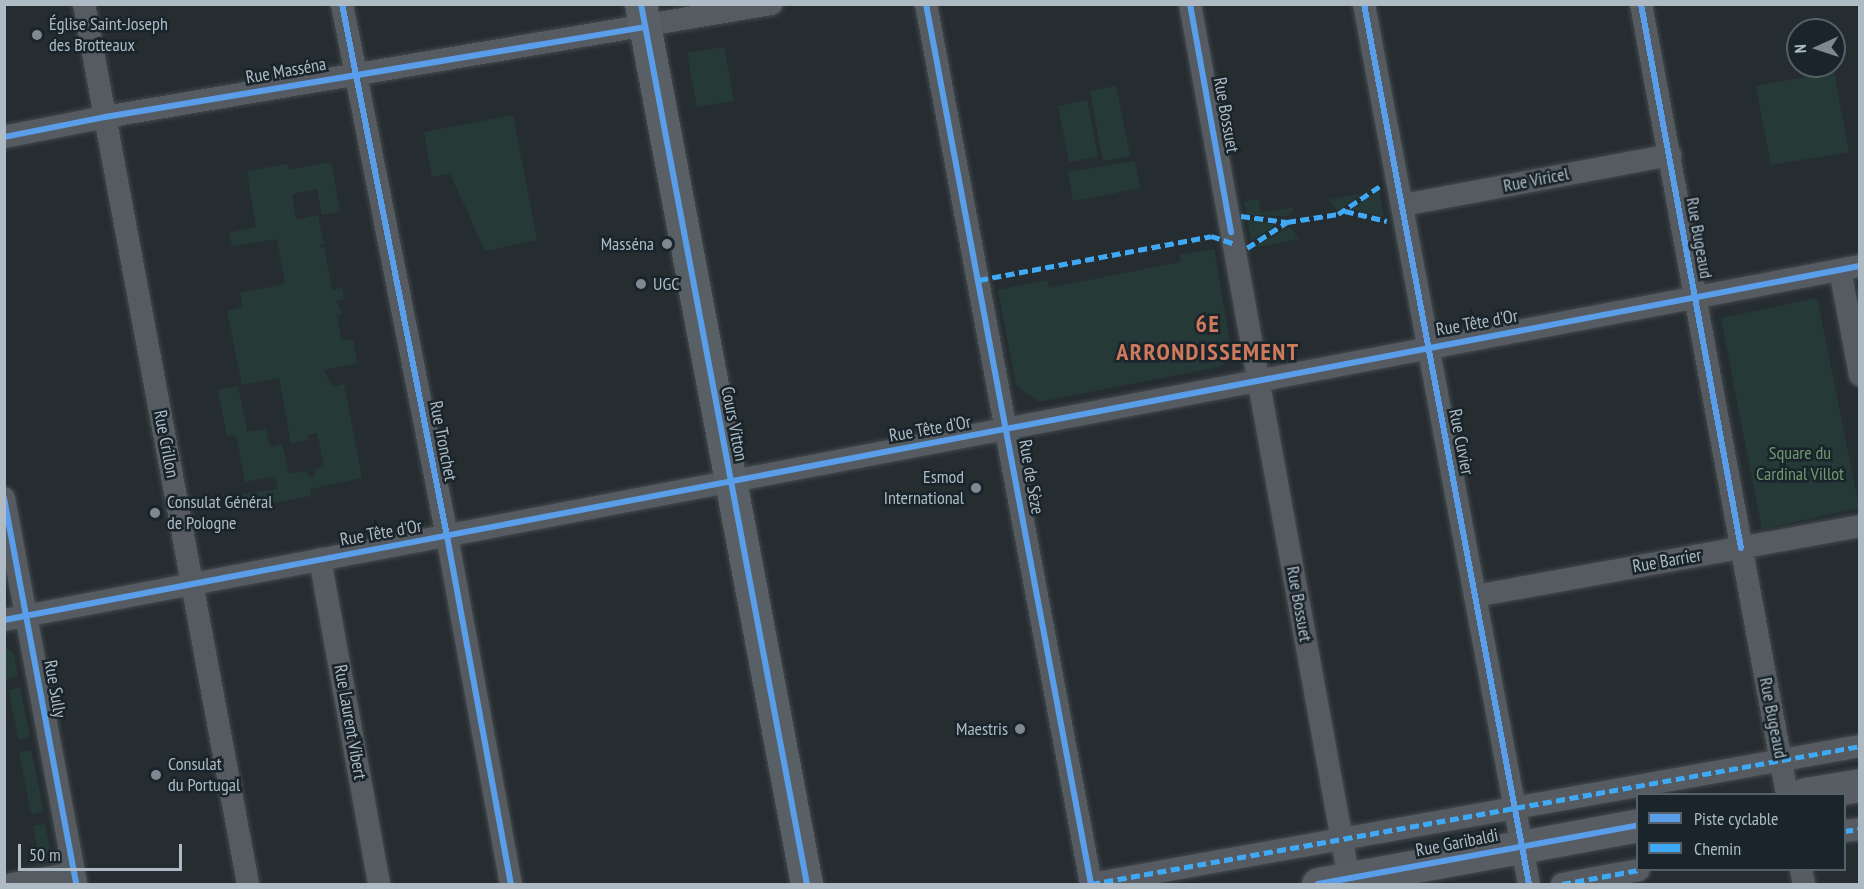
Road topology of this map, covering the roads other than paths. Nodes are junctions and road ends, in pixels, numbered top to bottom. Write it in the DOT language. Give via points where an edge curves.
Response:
graph roads {
  1 [pos="84,4"];
  2 [pos="342,4"];
  3 [pos="771,4"];
  4 [pos="926,4"];
  5 [pos="1190,4"];
  6 [pos="1364,4"];
  7 [pos="1641,4"];
  8 [pos="643,16"];
  9 [pos="355,75"];
  10 [pos="105,117"];
  11 [pos="4,137"];
  12 [pos="1670,155"];
  13 [pos="1403,205"];
  14 [pos="1850,268"];
  15 [pos="1694,298"];
  16 [pos="1427,348"];
  17 [pos="1860,375"];
  18 [pos="1259,381"];
  19 [pos="1007,431"];
  20 [pos="730,480"];
  21 [pos="4,498"];
  22 [pos="1860,526"];
  23 [pos="447,536"];
  24 [pos="1741,548"];
  25 [pos="320,559"];
  26 [pos="191,583"];
  27 [pos="1475,597"];
  28 [pos="27,616"];
  29 [pos="4,620"];
  30 [pos="1860,746"];
  31 [pos="1781,760"];
  32 [pos="1860,784"];
  33 [pos="1787,793"];
  34 [pos="1815,793"];
  35 [pos="1514,809"];
  36 [pos="1636,825"];
  37 [pos="1342,839"];
  38 [pos="1521,846"];
  39 [pos="1636,871"];
  40 [pos="74,879"];
  41 [pos="1339,883"];
  42 [pos="1091,884"];
  43 [pos="12,885"];
  44 [pos="248,885"];
  45 [pos="379,885"];
  46 [pos="511,885"];
  47 [pos="807,885"];
  48 [pos="1529,885"];
  49 [pos="1562,885"];
  1 -- 10 [label="street, Rue Crillon"];
  2 -- 9 [label="street, Rue Tronchet"];
  3 -- 8 [label="street, Rue Masséna"];
  4 -- 19 [label="street, Rue de Sèze"];
  5 -- 18 [label="street, Rue Bossuet"];
  6 -- 13 [label="street, Rue Cuvier"];
  7 -- 12 [label="street, Rue Bugeaud"];
  8 -- 9 [label="street, Rue Masséna"];
  8 -- 20 [label="main road, Cours Vitton"];
  9 -- 10 [label="street, Rue Masséna"];
  9 -- 23 [label="street, Rue Tronchet"];
  10 -- 11 [label="street, Rue Masséna"];
  10 -- 26 [label="street, Rue Crillon"];
  12 -- 13 [label="street, Rue Viricel"];
  12 -- 15 [label="street, Rue Bugeaud"];
  13 -- 16 [label="street, Rue Cuvier"];
  14 -- 15 [label="street, Rue Tête d'Or"];
  14 -- 17 [label="street"];
  15 -- 16 [label="street, Rue Tête d'Or"];
  15 -- 24 [label="street, Rue Bugeaud"];
  16 -- 18 [label="street, Rue Tête d'Or"];
  16 -- 27 [label="street, Rue Cuvier"];
  18 -- 19 [label="street, Rue Tête d'Or"];
  18 -- 37 [label="street, Rue Bossuet"];
  19 -- 20 [label="street, Rue Tête d'Or"];
  19 -- 42 [label="street, Rue de Sèze"];
  20 -- 23 [label="street, Rue Tête d'Or"];
  20 -- 47 [label="main road, Cours Vitton"];
  21 -- 28 [label="street, Rue Sully"];
  22 -- 24 [label="street, Rue Barrier"];
  23 -- 25 [label="street, Rue Tête d'Or"];
  23 -- 46 [label="street, Rue Tronchet"];
  24 -- 27 [label="street, Rue Barrier"];
  24 -- 31 [label="street, Rue Bugeaud"];
  25 -- 26 [label="street, Rue Tête d'Or"];
  25 -- 45 [label="street, Rue Laurent Vibert"];
  26 -- 28 [label="street, Rue Tête d'Or"];
  26 -- 44 [label="street, Rue Crillon"];
  27 -- 35 [label="street, Rue Cuvier"];
  28 -- 29 [label="street, Rue Tête d'Or"];
  28 -- 40 [label="street, Rue Sully"];
  30 -- 31 [label="street, Rue Garibaldi"];
  31 -- 33 [label="street, Rue Bugeaud"];
  31 -- 35 [label="street, Rue Garibaldi"];
  32 -- 34 [label="main road"];
  35 -- 37 [label="street, Rue Garibaldi"];
  35 -- 38 [label="street, Rue Cuvier"];
  36 -- 38 [label="main road, Rue Garibaldi"];
  37 -- 41 [label="street, Rue Bossuet"];
  37 -- 42 [label="street, Rue Garibaldi"];
  38 -- 41 [label="main road, Rue Garibaldi"];
  38 -- 48 [label="street, Rue Cuvier"];
  39 -- 49 [label="street"];
  40 -- 43 [label="street"];
}
